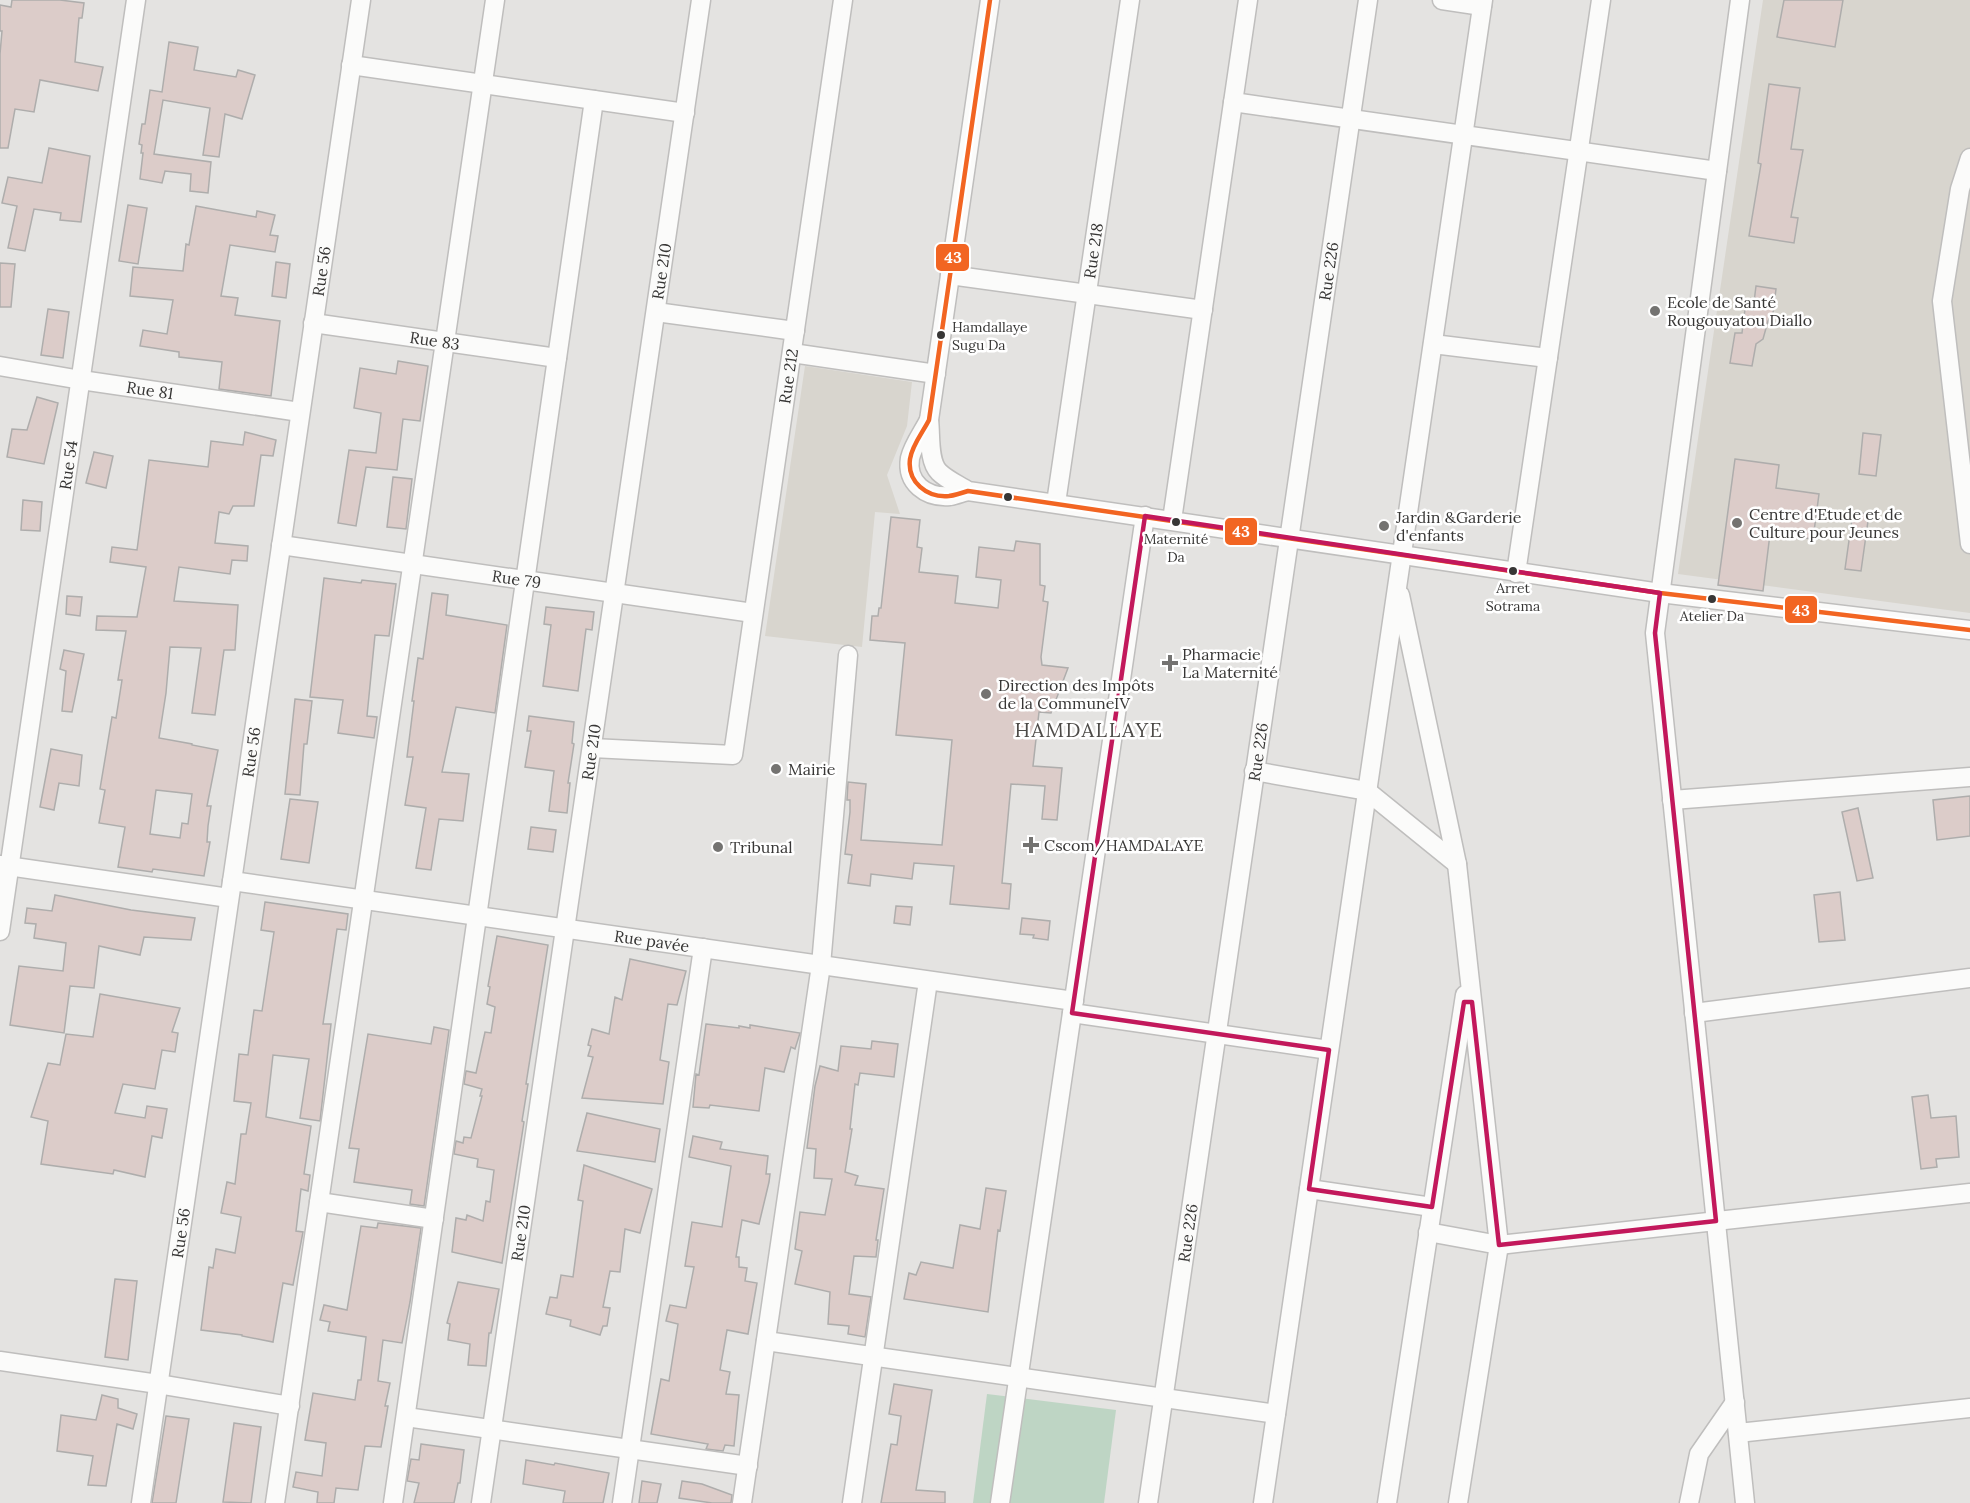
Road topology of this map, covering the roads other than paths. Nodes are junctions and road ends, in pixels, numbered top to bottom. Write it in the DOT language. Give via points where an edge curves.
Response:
graph roads {
  1 [pos="136,0"];
  2 [pos="361,0"];
  3 [pos="495,0"];
  4 [pos="701,0"];
  5 [pos="843,0"];
  6 [pos="990,0"];
  7 [pos="1130,0"];
  8 [pos="1248,0"];
  9 [pos="1368,0"];
  10 [pos="1442,0"];
  11 [pos="1601,0"];
  12 [pos="1740,0"];
  13 [pos="1483,3"];
  14 [pos="351,65"];
  15 [pos="483,84"];
  16 [pos="594,100"];
  17 [pos="1233,102"];
  18 [pos="685,113"];
  19 [pos="1350,119"];
  20 [pos="1463,135"];
  21 [pos="1579,151"];
  22 [pos="1970,158"];
  23 [pos="1717,171"];
  24 [pos="950,274"];
  25 [pos="1087,294"];
  26 [pos="1203,310"];
  27 [pos="656,312"];
  28 [pos="313,323"];
  29 [pos="795,332"];
  30 [pos="445,342"];
  31 [pos="1433,344"];
  32 [pos="792,353"];
  33 [pos="557,358"];
  34 [pos="1548,358"];
  35 [pos="0,366"];
  36 [pos="936,374"];
  37 [pos="81,380"];
  38 [pos="300,412"];
  39 [pos="929,420"];
  40 [pos="968,491"];
  41 [pos="1056,503"];
  42 [pos="1145,516"];
  43 [pos="1172,520"];
  44 [pos="1289,538"];
  45 [pos="1970,544"];
  46 [pos="281,545"];
  47 [pos="1402,555"];
  48 [pos="413,564"];
  49 [pos="1516,573"];
  50 [pos="525,580"];
  51 [pos="1397,584"];
  52 [pos="615,593"];
  53 [pos="1660,593"];
  54 [pos="753,613"];
  55 [pos="1970,630"];
  56 [pos="848,655"];
  57 [pos="592,748"];
  58 [pos="1254,771"];
  59 [pos="1970,777"];
  60 [pos="1367,791"];
  61 [pos="1672,800"];
  62 [pos="1457,864"];
  63 [pos="5,866"];
  64 [pos="230,889"];
  65 [pos="363,900"];
  66 [pos="477,916"];
  67 [pos="566,929"];
  68 [pos="0,931"];
  69 [pos="703,948"];
  70 [pos="821,966"];
  71 [pos="1469,969"];
  72 [pos="1970,978"];
  73 [pos="928,981"];
  74 [pos="1073,1007"];
  75 [pos="1694,1012"];
  76 [pos="1216,1034"];
  77 [pos="1329,1050"];
  78 [pos="1309,1189"];
  79 [pos="1970,1193"];
  80 [pos="319,1202"];
  81 [pos="1432,1207"];
  82 [pos="434,1219"];
  83 [pos="1716,1221"];
  84 [pos="1428,1232"];
  85 [pos="1498,1245"];
  86 [pos="766,1341"];
  87 [pos="873,1357"];
  88 [pos="0,1361"];
  89 [pos="1019,1377"];
  90 [pos="158,1384"];
  91 [pos="1163,1398"];
  92 [pos="1735,1402"];
  93 [pos="290,1406"];
  94 [pos="1970,1408"];
  95 [pos="1276,1414"];
  96 [pos="406,1417"];
  97 [pos="492,1430"];
  98 [pos="1738,1433"];
  99 [pos="630,1450"];
  100 [pos="748,1466"];
  101 [pos="141,1503"];
  102 [pos="275,1503"];
  103 [pos="393,1503"];
  104 [pos="481,1503"];
  105 [pos="622,1503"];
  106 [pos="742,1503"];
  107 [pos="852,1503"];
  108 [pos="1000,1503"];
  109 [pos="1148,1503"];
  110 [pos="1263,1503"];
  111 [pos="1387,1503"];
  112 [pos="1458,1503"];
  113 [pos="1689,1503"];
  114 [pos="1745,1503"];
  1 -- 37 [label="street, Rue 54"];
  2 -- 14 [label="street, Rue 56"];
  3 -- 15 [label="street"];
  4 -- 18 [label="street, Rue 210"];
  5 -- 29 [label="street, Rue 212"];
  6 -- 24 [label="street"];
  7 -- 25 [label="street, Rue 218"];
  8 -- 17 [label="street"];
  9 -- 19 [label="street, Rue 226"];
  10 -- 13 [label="street"];
  11 -- 21 [label="street"];
  12 -- 23 [label="street"];
  13 -- 20 [label="street"];
  14 -- 15 [label="street"];
  14 -- 28 [label="street, Rue 56"];
  15 -- 16 [label="street"];
  15 -- 30 [label="street"];
  16 -- 18 [label="street"];
  16 -- 33 [label="street"];
  17 -- 19 [label="street"];
  17 -- 26 [label="street"];
  18 -- 27 [label="street, Rue 210"];
  19 -- 20 [label="street"];
  19 -- 44 [label="street, Rue 226"];
  20 -- 21 [label="street"];
  20 -- 31 [label="street"];
  21 -- 23 [label="street"];
  21 -- 34 [label="street"];
  22 -- 45 [label="street" via="1960,189 1942,301"];
  23 -- 53 [label="street"];
  24 -- 25 [label="street"];
  24 -- 36 [label="street"];
  25 -- 26 [label="street"];
  25 -- 41 [label="street, Rue 218"];
  26 -- 43 [label="street"];
  27 -- 29 [label="street"];
  27 -- 52 [label="street, Rue 210"];
  28 -- 30 [label="street, Rue 83"];
  28 -- 38 [label="street, Rue 56"];
  29 -- 32 [label="street, Rue 212"];
  30 -- 33 [label="street, Rue 83"];
  30 -- 48 [label="street"];
  31 -- 34 [label="street"];
  31 -- 47 [label="street"];
  32 -- 36 [label="street"];
  32 -- 54 [label="street, Rue 212"];
  33 -- 50 [label="street"];
  34 -- 49 [label="street"];
  35 -- 37 [label="street, Rue 81"];
  36 -- 39 [label="street"];
  37 -- 38 [label="street, Rue 81"];
  37 -- 63 [label="street, Rue 54"];
  38 -- 46 [label="street, Rue 56"];
  39 -- 40 [label="street" via="938,471"];
  39 -- 40 [label="street" via="910,457 910,474 915,484 935,495"];
  40 -- 41 [label="street"];
  41 -- 42 [label="street"];
  42 -- 43 [label="street"];
  42 -- 74 [label="street"];
  43 -- 44 [label="street"];
  44 -- 47 [label="street"];
  44 -- 58 [label="street, Rue 226"];
  46 -- 48 [label="street, Rue 79"];
  46 -- 64 [label="street, Rue 56"];
  47 -- 49 [label="street"];
  47 -- 51 [label="street"];
  48 -- 50 [label="street, Rue 79"];
  48 -- 65 [label="street"];
  49 -- 53 [label="street"];
  50 -- 52 [label="street, Rue 79"];
  50 -- 66 [label="street"];
  51 -- 60 [label="street"];
  51 -- 62 [label="street"];
  52 -- 54 [label="street, Rue 79"];
  52 -- 57 [label="street, Rue 210"];
  53 -- 55 [label="street"];
  53 -- 61 [label="street" via="1654,633"];
  54 -- 57 [label="street, Rue 212" via="733,755"];
  56 -- 70 [label="street"];
  57 -- 67 [label="street, Rue 210"];
  58 -- 60 [label="street"];
  58 -- 76 [label="street, Rue 226"];
  59 -- 61 [label="street"];
  60 -- 62 [label="street"];
  60 -- 77 [label="street"];
  61 -- 75 [label="street"];
  62 -- 71 [label="street"];
  63 -- 64 [label="street, Rue pavée"];
  63 -- 68 [label="street, Rue 54"];
  64 -- 65 [label="street, Rue pavée"];
  64 -- 90 [label="street, Rue 56"];
  65 -- 66 [label="street, Rue pavée"];
  65 -- 80 [label="street"];
  66 -- 67 [label="street, Rue pavée"];
  66 -- 82 [label="street"];
  67 -- 69 [label="street, Rue pavée"];
  67 -- 97 [label="street, Rue 210"];
  69 -- 70 [label="street, Rue pavée"];
  69 -- 99 [label="street"];
  70 -- 73 [label="street, Rue pavée"];
  70 -- 86 [label="street"];
  71 -- 81 [label="street"];
  71 -- 85 [label="street"];
  72 -- 75 [label="street"];
  73 -- 74 [label="street, Rue pavée"];
  73 -- 87 [label="street"];
  74 -- 76 [label="street, Rue pavée"];
  74 -- 89 [label="street"];
  75 -- 83 [label="street"];
  76 -- 77 [label="street, Rue pavée"];
  76 -- 91 [label="street, Rue 226"];
  77 -- 78 [label="street"];
  78 -- 81 [label="street"];
  78 -- 95 [label="street"];
  79 -- 83 [label="street"];
  80 -- 82 [label="street"];
  80 -- 93 [label="street"];
  81 -- 84 [label="street"];
  82 -- 96 [label="street"];
  83 -- 85 [label="street"];
  83 -- 92 [label="street"];
  84 -- 85 [label="street"];
  84 -- 111 [label="street"];
  85 -- 112 [label="street"];
  86 -- 87 [label="street"];
  86 -- 100 [label="street"];
  87 -- 89 [label="street"];
  87 -- 107 [label="street"];
  88 -- 90 [label="street"];
  89 -- 91 [label="street"];
  89 -- 108 [label="street"];
  90 -- 93 [label="street"];
  90 -- 101 [label="street, Rue 56"];
  91 -- 95 [label="street"];
  91 -- 109 [label="street, Rue 226"];
  92 -- 98 [label="street"];
  92 -- 113 [label="street" via="1699,1454"];
  93 -- 102 [label="street"];
  94 -- 98 [label="street"];
  95 -- 110 [label="street"];
  96 -- 97 [label="street"];
  96 -- 103 [label="street"];
  97 -- 99 [label="street"];
  97 -- 104 [label="street, Rue 210"];
  98 -- 114 [label="street"];
  99 -- 100 [label="street"];
  99 -- 105 [label="street"];
  100 -- 106 [label="street"];
}
